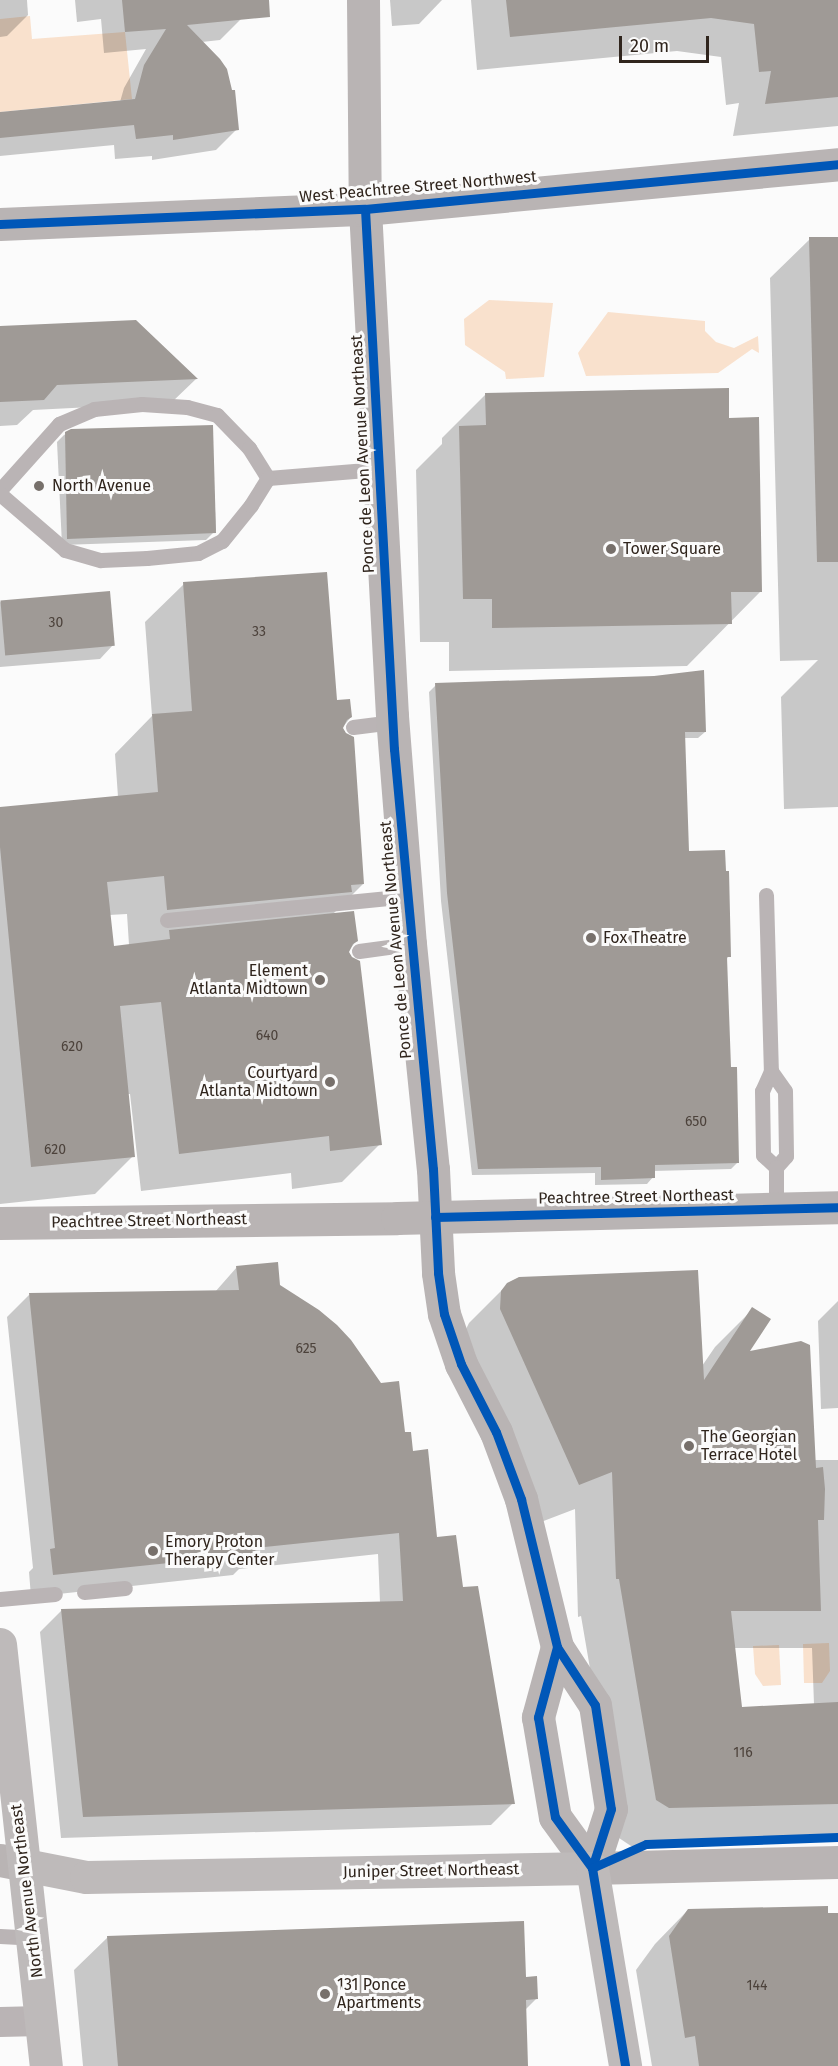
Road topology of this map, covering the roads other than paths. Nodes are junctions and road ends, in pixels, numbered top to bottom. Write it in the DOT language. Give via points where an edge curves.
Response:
graph roads {
  1 [pos="363,0"];
  2 [pos="838,164"];
  3 [pos="365,209"];
  4 [pos="0,224"];
  5 [pos="379,469"];
  6 [pos="267,478"];
  7 [pos="0,492"];
  8 [pos="393,722"];
  9 [pos="353,727"];
  10 [pos="766,895"];
  11 [pos="406,896"];
  12 [pos="167,920"];
  13 [pos="410,944"];
  14 [pos="359,951"];
  15 [pos="771,1071"];
  16 [pos="776,1167"];
  17 [pos="838,1207"];
  18 [pos="776,1209"];
  19 [pos="435,1217"];
  20 [pos="0,1223"];
  21 [pos="125,1588"];
  22 [pos="84,1592"];
  23 [pos="55,1594"];
  24 [pos="0,1599"];
  25 [pos="0,1644"];
  26 [pos="557,1647"];
  27 [pos="12,1862"];
  28 [pos="838,1862"];
  29 [pos="592,1868"];
  30 [pos="0,1936"];
  31 [pos="33,1938"];
  32 [pos="41,2021"];
  33 [pos="0,2022"];
  34 [pos="46,2066"];
  35 [pos="625,2066"];
  1 -- 3 [label="main road, Ponce de Leon Avenue Northeast"];
  2 -- 3 [label="main road, West Peachtree Street Northwest"];
  3 -- 4 [label="main road, West Peachtree Street Northwest"];
  3 -- 5 [label="main road, Ponce de Leon Avenue Northeast"];
  5 -- 6 [label="lane"];
  5 -- 8 [label="main road, Ponce de Leon Avenue Northeast"];
  6 -- 7 [label="lane" via="222,541 198,553 147,558 101,560 65,550"];
  6 -- 7 [label="lane" via="249,448 217,415 187,407 142,404 94,410 59,424"];
  8 -- 9 [label="lane"];
  8 -- 11 [label="main road, Ponce de Leon Avenue Northeast"];
  10 -- 15 [label="lane"];
  11 -- 12 [label="lane"];
  11 -- 13 [label="main road, Ponce de Leon Avenue Northeast"];
  13 -- 14 [label="lane"];
  13 -- 19 [label="main road, Ponce de Leon Avenue Northeast"];
  15 -- 16 [label="lane" via="762,1091 764,1155"];
  15 -- 16 [label="lane" via="785,1091 786,1156"];
  16 -- 18 [label="lane"];
  17 -- 18 [label="main road, Peachtree Street Northeast"];
  18 -- 19 [label="main road, Peachtree Street Northeast"];
  19 -- 20 [label="main road, Peachtree Street Northeast"];
  19 -- 26 [label="main road, Ponce de Leon Avenue Northeast" via="444,1314 461,1364 496,1432 521,1499"];
  21 -- 22 [label="lane"];
  23 -- 24 [label="lane"];
  25 -- 27 [label="highway, North Avenue Northeast"];
  26 -- 29 [label="main road, Ponce de Leon Avenue Northeast" via="595,1705 610,1809"];
  26 -- 29 [label="main road, Ponce de Leon Avenue Northeast" via="538,1717 555,1816"];
  27 -- 29 [label="highway, Juniper Street Northeast" via="86,1877"];
  27 -- 31 [label="highway, North Avenue Northeast"];
  28 -- 29 [label="main road, Juniper Street Northeast"];
  29 -- 35 [label="highway, Ponce de Leon Avenue Northeast"];
  30 -- 31 [label="lane"];
  31 -- 32 [label="highway, North Avenue Northeast"];
  32 -- 33 [label="street"];
  32 -- 34 [label="highway, North Avenue Northeast"];
}
